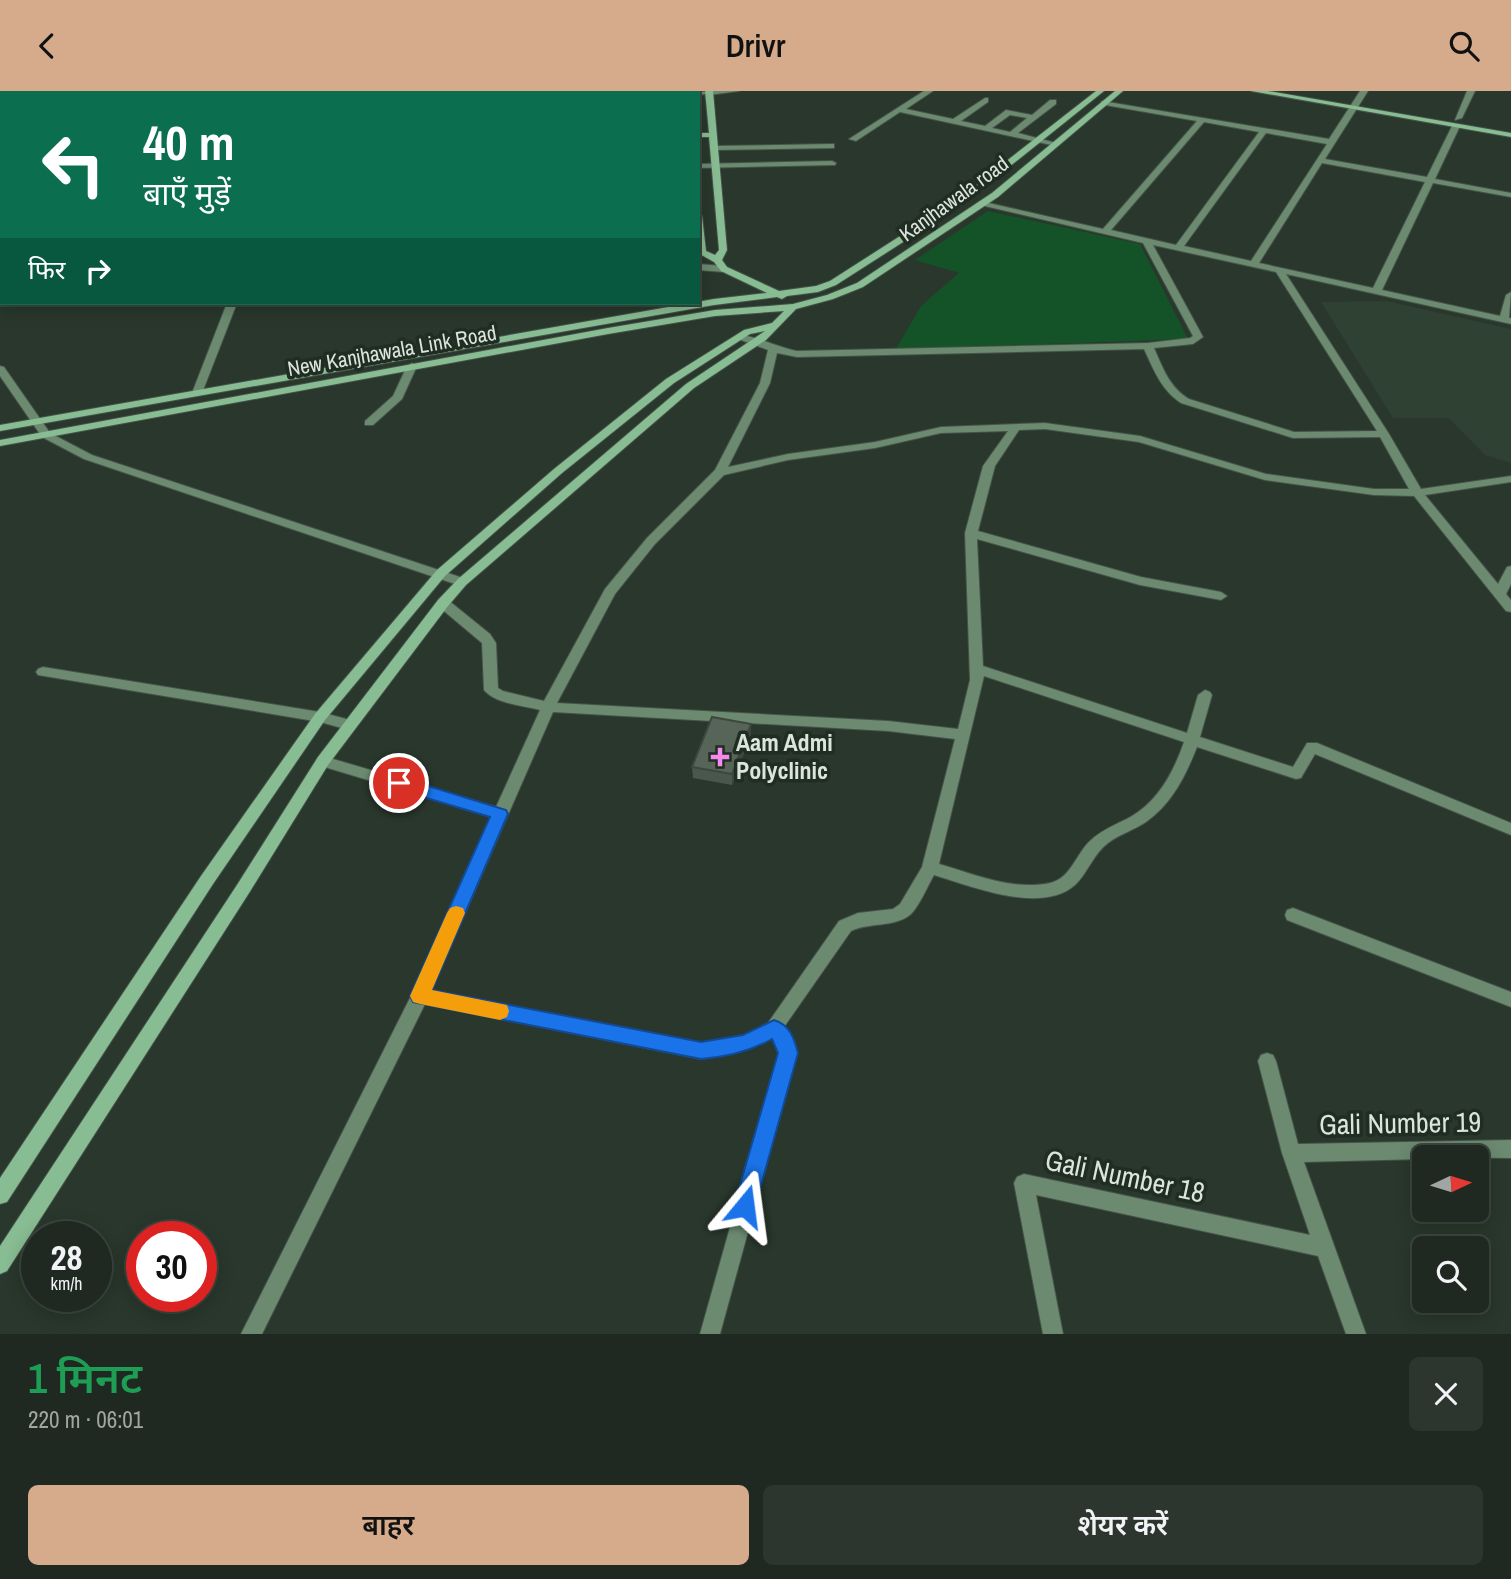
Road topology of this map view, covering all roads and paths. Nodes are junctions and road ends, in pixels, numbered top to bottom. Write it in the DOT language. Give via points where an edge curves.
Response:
graph roads {
  1 [pos="735,91"];
  2 [pos="929,91"];
  3 [pos="1100,91"];
  4 [pos="1119,91"];
  5 [pos="1255,91"];
  6 [pos="1298,91"];
  7 [pos="1364,91"];
  8 [pos="1471,91"];
  9 [pos="709,92"];
  10 [pos="985,100"];
  11 [pos="1053,102"];
  12 [pos="1105,103"];
  13 [pos="1355,104"];
  14 [pos="900,110"];
  15 [pos="1032,117"];
  16 [pos="1202,120"];
  17 [pos="956,121"];
  18 [pos="1457,122"];
  19 [pos="1511,127"];
  20 [pos="987,128"];
  21 [pos="1264,131"];
  22 [pos="1012,134"];
  23 [pos="700,135"];
  24 [pos="713,135"];
  25 [pos="1511,135"];
  26 [pos="853,139"];
  27 [pos="1037,140"];
  28 [pos="1331,142"];
  29 [pos="1056,144"];
  30 [pos="831,146"];
  31 [pos="714,148"];
  32 [pos="1320,160"];
  33 [pos="832,163"];
  34 [pos="715,165"];
  35 [pos="700,166"];
  36 [pos="1430,180"];
  37 [pos="1511,195"];
  38 [pos="980,205"];
  39 [pos="1105,232"];
  40 [pos="700,234"];
  41 [pos="1147,241"];
  42 [pos="1178,248"];
  43 [pos="717,260"];
  44 [pos="1254,265"];
  45 [pos="700,267"];
  46 [pos="724,269"];
  47 [pos="1279,270"];
  48 [pos="1377,292"];
  49 [pos="781,295"];
  50 [pos="1511,296"];
  51 [pos="700,304"];
  52 [pos="231,305"];
  53 [pos="697,305"];
  54 [pos="793,307"];
  55 [pos="1507,321"];
  56 [pos="748,340"];
  57 [pos="1148,346"];
  58 [pos="773,349"];
  59 [pos="412,366"];
  60 [pos="0,369"];
  61 [pos="197,393"];
  62 [pos="34,422"];
  63 [pos="369,423"];
  64 [pos="1016,426"];
  65 [pos="0,428"];
  66 [pos="1384,434"];
  67 [pos="46,435"];
  68 [pos="0,443"];
  69 [pos="720,472"];
  70 [pos="1511,479"];
  71 [pos="1417,493"];
  72 [pos="971,533"];
  73 [pos="1511,570"];
  74 [pos="441,573"];
  75 [pos="462,582"];
  76 [pos="1221,596"];
  77 [pos="443,603"];
  78 [pos="1507,603"];
  79 [pos="977,669"];
  80 [pos="43,672"];
  81 [pos="348,682"];
  82 [pos="376,688"];
  83 [pos="1205,695"];
  84 [pos="548,706"];
  85 [pos="320,717"];
  86 [pos="349,725"];
  87 [pos="964,735"];
  88 [pos="1194,740"];
  89 [pos="323,761"];
  90 [pos="500,814"];
  91 [pos="1511,829"];
  92 [pos="930,868"];
  93 [pos="1293,915"];
  94 [pos="420,996"];
  95 [pos="1511,1000"];
  96 [pos="774,1028"];
  97 [pos="1267,1061"];
  98 [pos="1511,1149"];
  99 [pos="1291,1153"];
  100 [pos="0,1195"];
  101 [pos="1323,1247"];
  102 [pos="0,1264"];
  103 [pos="251,1334"];
  104 [pos="710,1334"];
  105 [pos="1053,1334"];
  106 [pos="1356,1334"];
  1 -- 9 [label="street"];
  2 -- 14 [label="street"];
  3 -- 27 [label="main road, Kanjhawala road"];
  4 -- 12 [label="main road, Kanjhawala road"];
  5 -- 13 [label="main road"];
  6 -- 13 [label="main road"];
  7 -- 13 [label="street"];
  8 -- 18 [label="street"];
  9 -- 24 [label="main road"];
  10 -- 17 [label="street"];
  11 -- 15 [label="street"];
  12 -- 16 [label="street"];
  12 -- 29 [label="main road, Kanjhawala road"];
  13 -- 18 [label="main road"];
  13 -- 28 [label="street"];
  14 -- 17 [label="street"];
  14 -- 26 [label="street"];
  15 -- 20 [label="street" via="1009,112"];
  15 -- 22 [label="street"];
  16 -- 21 [label="street"];
  16 -- 39 [label="street"];
  17 -- 20 [label="street"];
  18 -- 19 [label="main road"];
  18 -- 25 [label="main road"];
  18 -- 36 [label="street"];
  20 -- 22 [label="street"];
  21 -- 28 [label="street"];
  21 -- 42 [label="street"];
  22 -- 27 [label="street"];
  23 -- 24 [label="main road"];
  24 -- 31 [label="main road"];
  27 -- 29 [label="street"];
  27 -- 49 [label="main road, Kanjhawala road" via="961,201 832,283"];
  28 -- 32 [label="street"];
  29 -- 38 [label="main road, Kanjhawala road"];
  30 -- 31 [label="street"];
  31 -- 34 [label="main road"];
  32 -- 36 [label="street"];
  32 -- 44 [label="street"];
  33 -- 34 [label="street"];
  34 -- 35 [label="street"];
  34 -- 43 [label="main road" via="723,250"];
  36 -- 37 [label="street"];
  36 -- 48 [label="street"];
  38 -- 39 [label="street"];
  38 -- 54 [label="main road, Kanjhawala road" via="860,285"];
  39 -- 41 [label="street"];
  40 -- 43 [label="main road" via="702,252"];
  41 -- 42 [label="street"];
  41 -- 57 [label="street" via="1198,337 1185,344"];
  42 -- 44 [label="street"];
  43 -- 46 [label="main road"];
  44 -- 47 [label="street"];
  45 -- 46 [label="street"];
  46 -- 49 [label="main road"];
  47 -- 48 [label="street"];
  47 -- 66 [label="street"];
  48 -- 55 [label="street"];
  49 -- 51 [label="main road, New Kanjhawala Link Road"];
  49 -- 54 [label="main road"];
  50 -- 55 [label="street"];
  52 -- 61 [label="street"];
  53 -- 61 [label="main road, New Kanjhawala Link Road"];
  54 -- 56 [label="main road" via="763,338"];
  54 -- 59 [label="main road, New Kanjhawala Link Road" via="715,313"];
  56 -- 58 [label="street"];
  56 -- 74 [label="main road" via="670,381"];
  56 -- 75 [label="main road"];
  57 -- 58 [label="street" via="797,353"];
  57 -- 66 [label="street" via="1166,387 1185,401 1293,435"];
  58 -- 69 [label="street" via="765,383"];
  59 -- 63 [label="street" via="398,397"];
  59 -- 67 [label="main road, New Kanjhawala Link Road"];
  60 -- 62 [label="street"];
  61 -- 62 [label="main road, New Kanjhawala Link Road"];
  62 -- 65 [label="main road, New Kanjhawala Link Road"];
  62 -- 67 [label="street"];
  64 -- 69 [label="street" via="941,429"];
  64 -- 71 [label="street" via="1119,435 1265,477 1374,492"];
  64 -- 72 [label="street" via="989,466"];
  66 -- 71 [label="street"];
  67 -- 68 [label="main road, New Kanjhawala Link Road"];
  67 -- 74 [label="street" via="88,457"];
  69 -- 84 [label="street" via="651,541 609,592"];
  70 -- 71 [label="street"];
  71 -- 78 [label="street"];
  72 -- 76 [label="street" via="1140,581"];
  72 -- 79 [label="street"];
  73 -- 78 [label="street"];
  74 -- 75 [label="street"];
  74 -- 81 [label="main road"];
  75 -- 77 [label="main road"];
  77 -- 82 [label="main road"];
  77 -- 84 [label="street" via="489,643 491,690"];
  79 -- 87 [label="street"];
  79 -- 88 [label="street"];
  80 -- 85 [label="street"];
  81 -- 82 [label="main road"];
  81 -- 85 [label="main road"];
  82 -- 86 [label="main road"];
  83 -- 88 [label="street"];
  84 -- 87 [label="street" via="888,726"];
  84 -- 90 [label="street"];
  85 -- 86 [label="street"];
  85 -- 100 [label="main road"];
  86 -- 89 [label="main road"];
  87 -- 92 [label="street"];
  88 -- 91 [label="street" via="1296,773 1312,747"];
  88 -- 92 [label="street" via="1160,802 1099,841 1071,881 1054,888 1006,888"];
  89 -- 90 [label="street"];
  89 -- 102 [label="main road"];
  90 -- 94 [label="street"];
  92 -- 96 [label="street" via="906,909 845,926"];
  93 -- 95 [label="street"];
  94 -- 96 [label="street" via="701,1051 747,1042"];
  94 -- 103 [label="street"];
  96 -- 104 [label="street" via="788,1045 788,1053"];
  97 -- 99 [label="street"];
  98 -- 99 [label="street, Gali Number 19"];
  99 -- 101 [label="street"];
  101 -- 105 [label="street, Gali Number 18" via="1024,1183"];
  101 -- 106 [label="street"];
}
